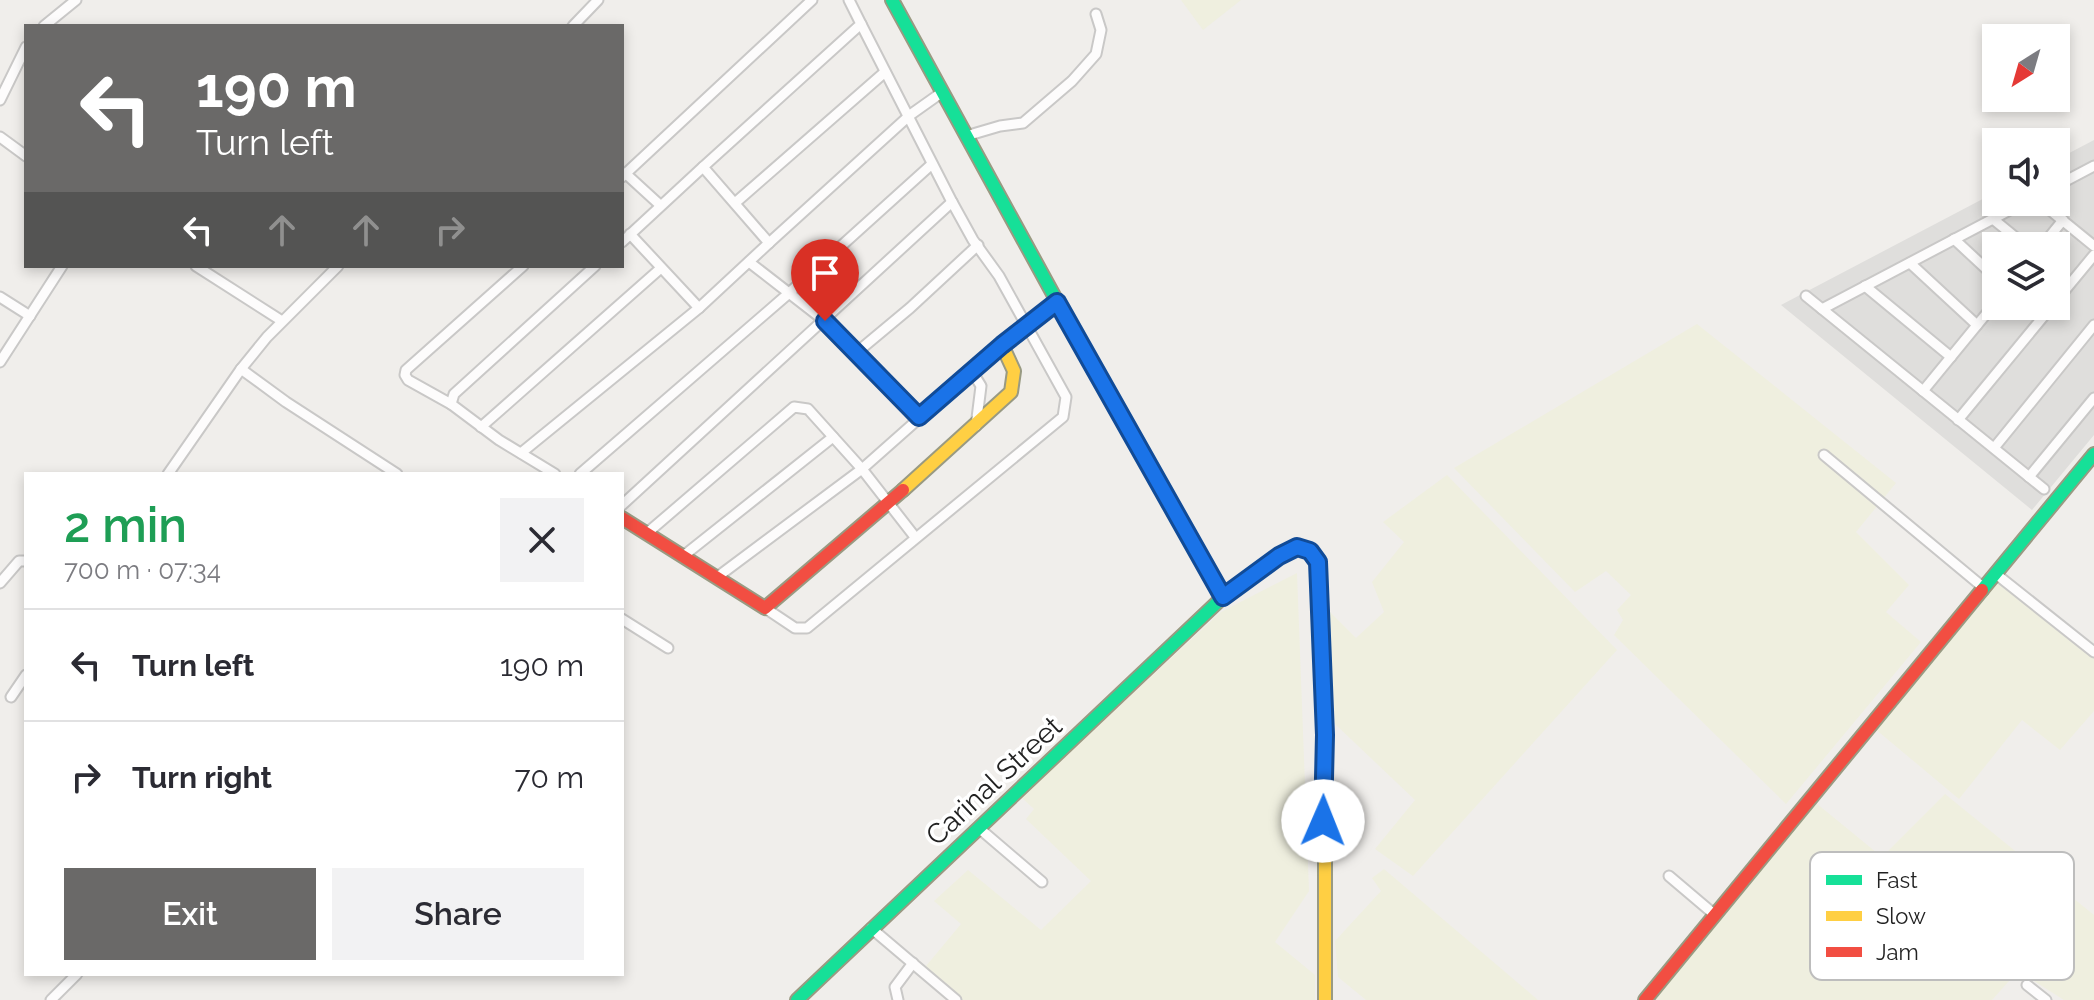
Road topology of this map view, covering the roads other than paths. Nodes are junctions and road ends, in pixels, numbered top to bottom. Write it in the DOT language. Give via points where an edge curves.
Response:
graph roads {
  1 [pos="76,0"];
  2 [pos="598,0"];
  3 [pos="812,0"];
  4 [pos="849,0"];
  5 [pos="892,0"];
  6 [pos="1096,14"];
  7 [pos="46,24"];
  8 [pos="575,24"];
  9 [pos="861,24"];
  10 [pos="24,51"];
  11 [pos="885,72"];
  12 [pos="941,93"];
  13 [pos="0,100"];
  14 [pos="910,115"];
  15 [pos="966,136"];
  16 [pos="0,137"];
  17 [pos="24,155"];
  18 [pos="932,164"];
  19 [pos="2094,166"];
  20 [pos="703,167"];
  21 [pos="624,175"];
  22 [pos="2070,179"];
  23 [pos="952,202"];
  24 [pos="735,203"];
  25 [pos="660,205"];
  26 [pos="1999,216"];
  27 [pos="2058,216"];
  28 [pos="1993,219"];
  29 [pos="2063,220"];
  30 [pos="2009,232"];
  31 [pos="2053,232"];
  32 [pos="630,234"];
  33 [pos="1954,239"];
  34 [pos="624,240"];
  35 [pos="769,243"];
  36 [pos="978,245"];
  37 [pos="2094,246"];
  38 [pos="2094,255"];
  39 [pos="749,262"];
  40 [pos="1910,263"];
  41 [pos="1982,265"];
  42 [pos="61,268"];
  43 [pos="199,268"];
  44 [pos="336,268"];
  45 [pos="521,268"];
  46 [pos="593,268"];
  47 [pos="661,268"];
  48 [pos="2070,284"];
  49 [pos="1865,286"];
  50 [pos="788,294"];
  51 [pos="1806,296"];
  52 [pos="0,297"];
  53 [pos="1057,302"];
  54 [pos="699,308"];
  55 [pos="1822,309"];
  56 [pos="30,316"];
  57 [pos="1982,319"];
  58 [pos="2040,320"];
  59 [pos="282,321"];
  60 [pos="825,321"];
  61 [pos="1027,325"];
  62 [pos="1977,325"];
  63 [pos="2094,325"];
  64 [pos="1002,345"];
  65 [pos="856,353"];
  66 [pos="1951,357"];
  67 [pos="0,362"];
  68 [pos="241,369"];
  69 [pos="973,373"];
  70 [pos="1923,391"];
  71 [pos="2094,398"];
  72 [pos="451,404"];
  73 [pos="919,417"];
  74 [pos="1958,420"];
  75 [pos="976,426"];
  76 [pos="481,427"];
  77 [pos="833,437"];
  78 [pos="1994,448"];
  79 [pos="521,453"];
  80 [pos="2094,454"];
  81 [pos="1824,455"];
  82 [pos="862,469"];
  83 [pos="169,472"];
  84 [pos="394,472"];
  85 [pos="552,472"];
  86 [pos="582,472"];
  87 [pos="2029,477"];
  88 [pos="2044,489"];
  89 [pos="624,503"];
  90 [pos="888,504"];
  91 [pos="624,519"];
  92 [pos="646,534"];
  93 [pos="915,537"];
  94 [pos="682,557"];
  95 [pos="24,561"];
  96 [pos="1996,574"];
  97 [pos="716,578"];
  98 [pos="0,583"];
  99 [pos="1984,588"];
  100 [pos="1223,597"];
  101 [pos="765,608"];
  102 [pos="624,620"];
  103 [pos="668,648"];
  104 [pos="2094,652"];
  105 [pos="24,678"];
  106 [pos="11,697"];
  107 [pos="980,829"];
  108 [pos="1669,876"];
  109 [pos="1042,882"];
  110 [pos="1715,915"];
  111 [pos="871,928"];
  112 [pos="913,963"];
  113 [pos="75,976"];
  114 [pos="2027,985"];
  115 [pos="51,1000"];
  116 [pos="797,1000"];
  117 [pos="898,1000"];
  118 [pos="956,1000"];
  119 [pos="1325,1000"];
  120 [pos="1645,1000"];
  121 [pos="2046,1000"];
  1 -- 7 [label="street"];
  2 -- 8 [label="street"];
  3 -- 21 [label="street"];
  4 -- 9 [label="street"];
  5 -- 12 [label="street"];
  6 -- 15 [label="street" via="1101,30 1096,54 1072,81 1023,123"];
  9 -- 11 [label="street"];
  9 -- 20 [label="street"];
  10 -- 13 [label="street"];
  11 -- 14 [label="street"];
  11 -- 24 [label="street"];
  12 -- 14 [label="street"];
  12 -- 15 [label="street"];
  14 -- 18 [label="street"];
  14 -- 35 [label="street"];
  15 -- 53 [label="street"];
  16 -- 17 [label="street"];
  18 -- 23 [label="street"];
  18 -- 50 [label="street"];
  19 -- 22 [label="street"];
  20 -- 24 [label="street"];
  20 -- 25 [label="street"];
  21 -- 25 [label="street"];
  23 -- 36 [label="street"];
  23 -- 60 [label="street"];
  24 -- 35 [label="street"];
  25 -- 32 [label="street"];
  26 -- 28 [label="street"];
  27 -- 29 [label="street"];
  28 -- 30 [label="street"];
  28 -- 33 [label="street"];
  29 -- 31 [label="street"];
  29 -- 37 [label="street"];
  32 -- 34 [label="street"];
  32 -- 47 [label="street"];
  33 -- 40 [label="street"];
  33 -- 41 [label="street"];
  35 -- 39 [label="street"];
  36 -- 61 [label="street"];
  36 -- 65 [label="street"];
  38 -- 48 [label="street"];
  39 -- 50 [label="street"];
  39 -- 54 [label="street"];
  40 -- 49 [label="street"];
  40 -- 62 [label="street"];
  42 -- 56 [label="street"];
  43 -- 59 [label="street"];
  44 -- 59 [label="street"];
  45 -- 72 [label="street" via="406,370 408,380"];
  46 -- 72 [label="street" via="454,394"];
  47 -- 54 [label="street"];
  47 -- 76 [label="street"];
  49 -- 55 [label="street"];
  49 -- 66 [label="street"];
  50 -- 60 [label="street"];
  50 -- 86 [label="street"];
  51 -- 55 [label="street"];
  52 -- 56 [label="street"];
  53 -- 61 [label="street"];
  53 -- 100 [label="street"];
  54 -- 79 [label="street"];
  55 -- 70 [label="street"];
  56 -- 67 [label="street"];
  57 -- 62 [label="street"];
  58 -- 74 [label="street"];
  59 -- 68 [label="street"];
  60 -- 65 [label="street"];
  60 -- 89 [label="street"];
  61 -- 64 [label="street"];
  61 -- 93 [label="street" via="1066,397 1063,417"];
  62 -- 66 [label="street"];
  63 -- 78 [label="street"];
  64 -- 69 [label="street"];
  64 -- 75 [label="street" via="1012,363 1014,385"];
  65 -- 73 [label="street"];
  66 -- 70 [label="street"];
  68 -- 83 [label="street"];
  68 -- 84 [label="street"];
  69 -- 73 [label="street"];
  69 -- 75 [label="street" via="981,386"];
  70 -- 74 [label="street"];
  71 -- 87 [label="street"];
  72 -- 76 [label="street"];
  73 -- 82 [label="street"];
  74 -- 78 [label="street"];
  75 -- 90 [label="street"];
  76 -- 79 [label="street"];
  77 -- 82 [label="street"];
  77 -- 92 [label="street" via="808,409 794,407"];
  77 -- 94 [label="street"];
  78 -- 87 [label="street"];
  79 -- 85 [label="street"];
  80 -- 96 [label="street"];
  81 -- 99 [label="street"];
  82 -- 90 [label="street"];
  82 -- 97 [label="street"];
  87 -- 88 [label="street"];
  90 -- 93 [label="street"];
  90 -- 101 [label="street"];
  91 -- 92 [label="street"];
  92 -- 94 [label="street"];
  93 -- 101 [label="street" via="807,628 795,628"];
  94 -- 97 [label="street"];
  95 -- 98 [label="street"];
  96 -- 99 [label="street"];
  96 -- 104 [label="street"];
  97 -- 101 [label="street"];
  99 -- 110 [label="street"];
  100 -- 107 [label="street, Carinal Street"];
  100 -- 119 [label="street, Carinal Street" via="1297,547 1310,551 1318,562 1325,735"];
  102 -- 103 [label="street"];
  105 -- 106 [label="street"];
  107 -- 109 [label="street"];
  107 -- 111 [label="street, Carinal Street"];
  108 -- 110 [label="street"];
  110 -- 120 [label="street"];
  111 -- 112 [label="street"];
  111 -- 116 [label="street, Carinal Street"];
  112 -- 117 [label="street" via="895,987"];
  112 -- 118 [label="street"];
  113 -- 115 [label="street"];
  114 -- 121 [label="street"];
}
